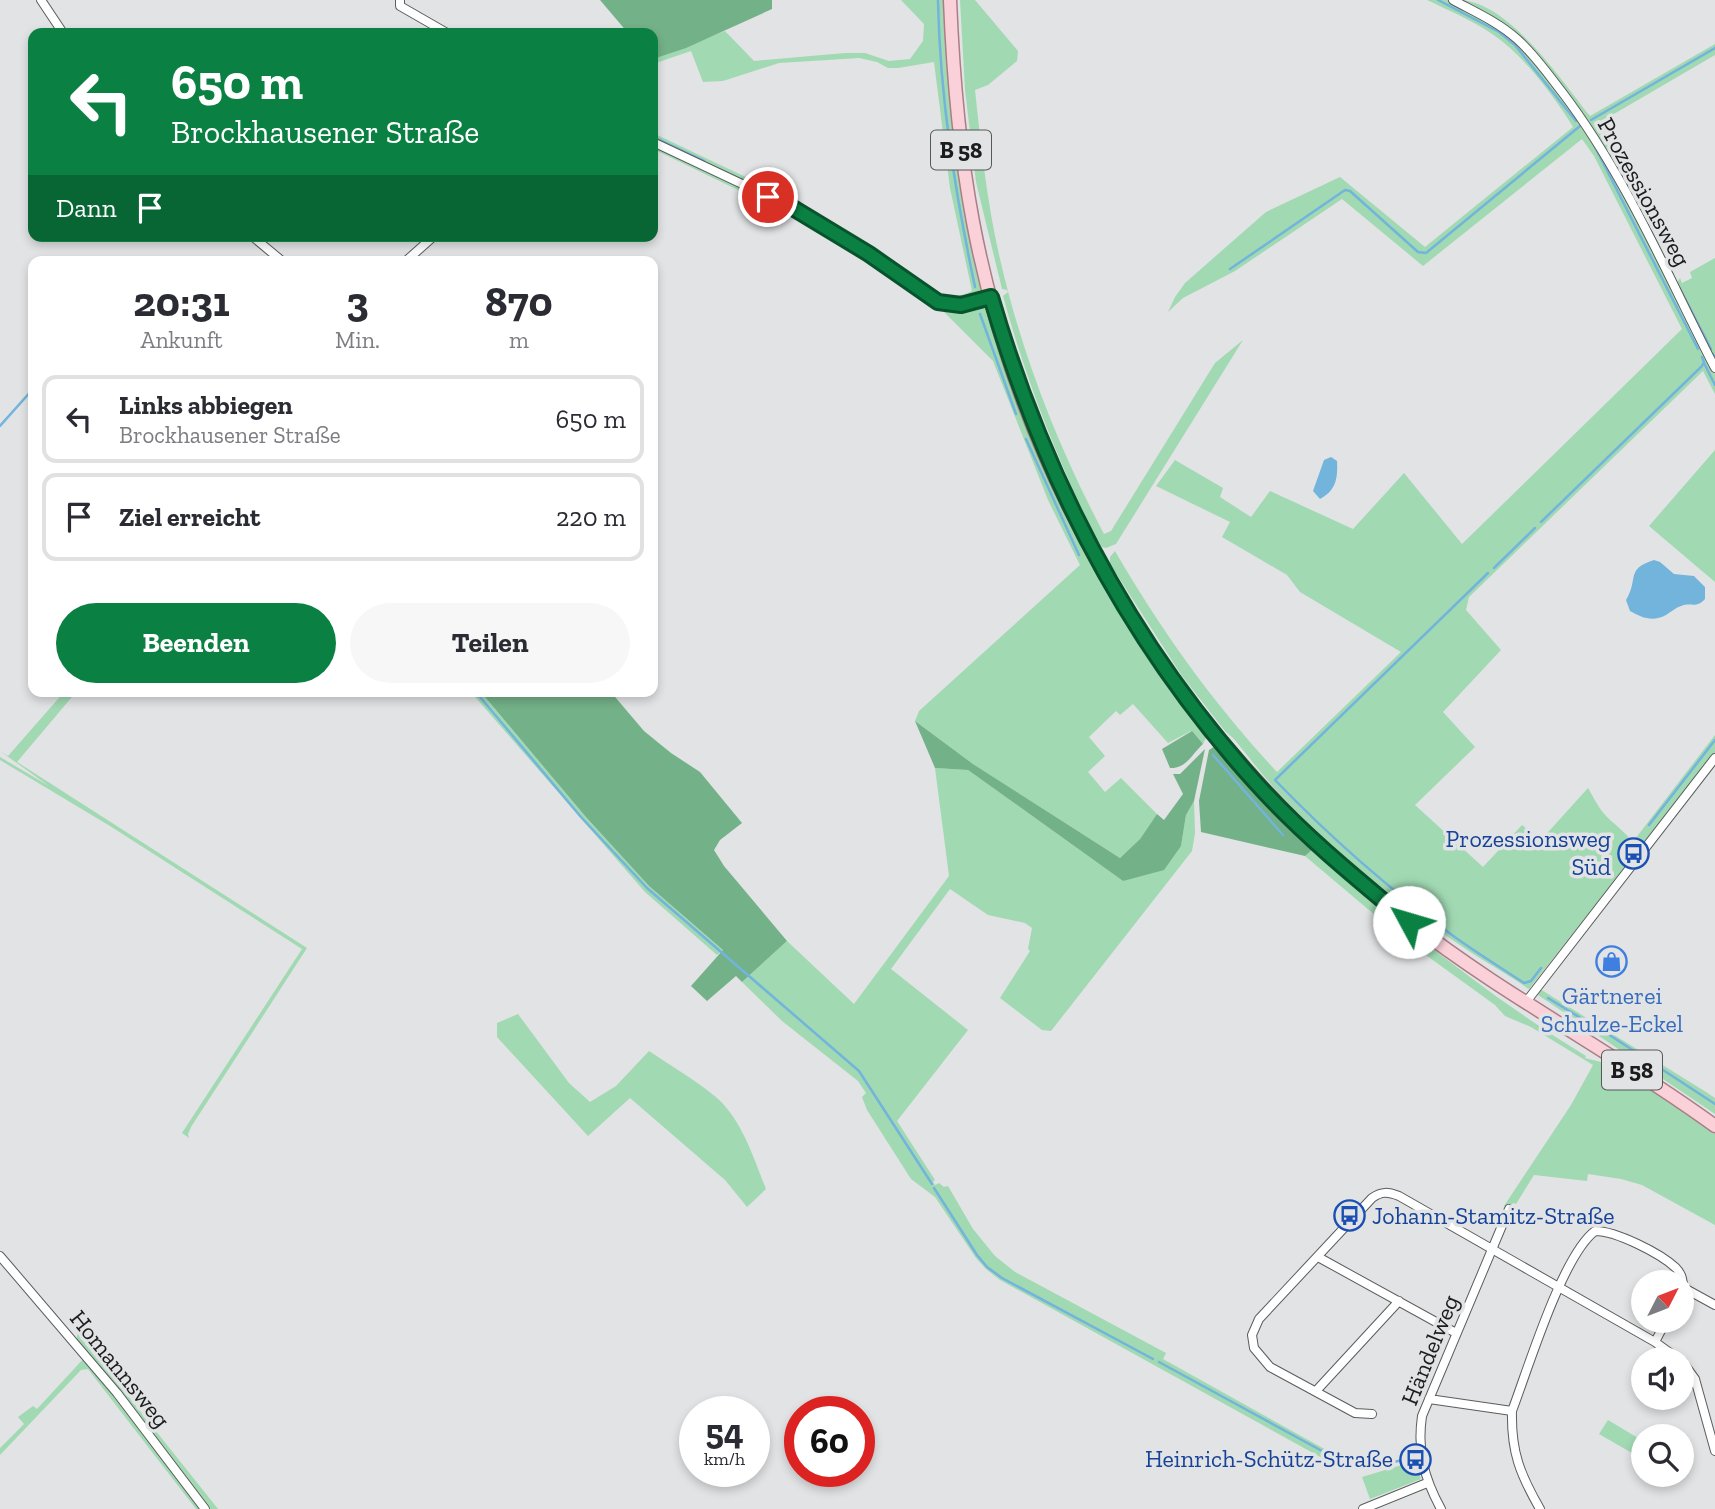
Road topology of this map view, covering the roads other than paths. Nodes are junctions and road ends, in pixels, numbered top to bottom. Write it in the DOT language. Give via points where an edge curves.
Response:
graph roads {
  1 [pos="41,0"];
  2 [pos="400,0"];
  3 [pos="950,0"];
  4 [pos="1453,0"];
  5 [pos="60,28"];
  6 [pos="438,28"];
  7 [pos="658,144"];
  8 [pos="259,242"];
  9 [pos="427,242"];
  10 [pos="276,256"];
  11 [pos="412,256"];
  12 [pos="991,297"];
  13 [pos="1715,368"];
  14 [pos="1715,758"];
  15 [pos="1526,1002"];
  16 [pos="1715,1126"];
  17 [pos="1510,1209"];
  18 [pos="1492,1249"];
  19 [pos="0,1256"];
  20 [pos="1318,1256"];
  21 [pos="1678,1270"];
  22 [pos="1559,1287"];
  23 [pos="1694,1296"];
  24 [pos="1399,1301"];
  25 [pos="1715,1305"];
  26 [pos="1456,1333"];
  27 [pos="1659,1334"];
  28 [pos="1655,1342"];
  29 [pos="1662,1347"];
  30 [pos="1694,1378"];
  31 [pos="1315,1391"];
  32 [pos="1429,1399"];
  33 [pos="1512,1411"];
  34 [pos="1372,1414"];
  35 [pos="1715,1451"];
  36 [pos="1427,1483"];
  37 [pos="205,1509"];
  38 [pos="1363,1509"];
  39 [pos="1441,1509"];
  40 [pos="1540,1509"];
  1 -- 5 [label="street"];
  2 -- 6 [label="street" via="400,6"];
  3 -- 12 [label="main road, B 58" via="960,138"];
  4 -- 13 [label="street, Prozessionsweg" via="1518,40 1592,130"];
  7 -- 12 [label="street" via="793,208 938,302 961,305"];
  8 -- 10 [label="street"];
  9 -- 11 [label="street"];
  12 -- 15 [label="main road, B 58" via="1023,399 1065,499 1114,590 1174,682 1234,758 1303,831 1409,922"];
  14 -- 15 [label="street"];
  15 -- 16 [label="main road, B 58"];
  17 -- 18 [label="street, Händelweg"];
  18 -- 20 [label="street" via="1389,1192 1372,1198"];
  18 -- 22 [label="street"];
  18 -- 26 [label="street, Händelweg"];
  19 -- 37 [label="street, Homannsweg" via="117,1393"];
  20 -- 24 [label="street"];
  20 -- 31 [label="street" via="1259,1319 1252,1335 1254,1348 1270,1367"];
  21 -- 22 [label="street" via="1641,1246 1607,1231 1595,1231"];
  22 -- 28 [label="street"];
  22 -- 33 [label="street"];
  23 -- 25 [label="street"];
  24 -- 26 [label="street"];
  24 -- 31 [label="street"];
  26 -- 32 [label="street, Händelweg"];
  27 -- 28 [label="street"];
  28 -- 29 [label="street"];
  30 -- 35 [label="street"];
  31 -- 34 [label="street" via="1355,1413"];
  32 -- 33 [label="street"];
  32 -- 36 [label="street, Händelweg" via="1420,1431"];
  33 -- 40 [label="street" via="1514,1454"];
  36 -- 38 [label="street"];
  36 -- 39 [label="street, Händelweg"];
}
